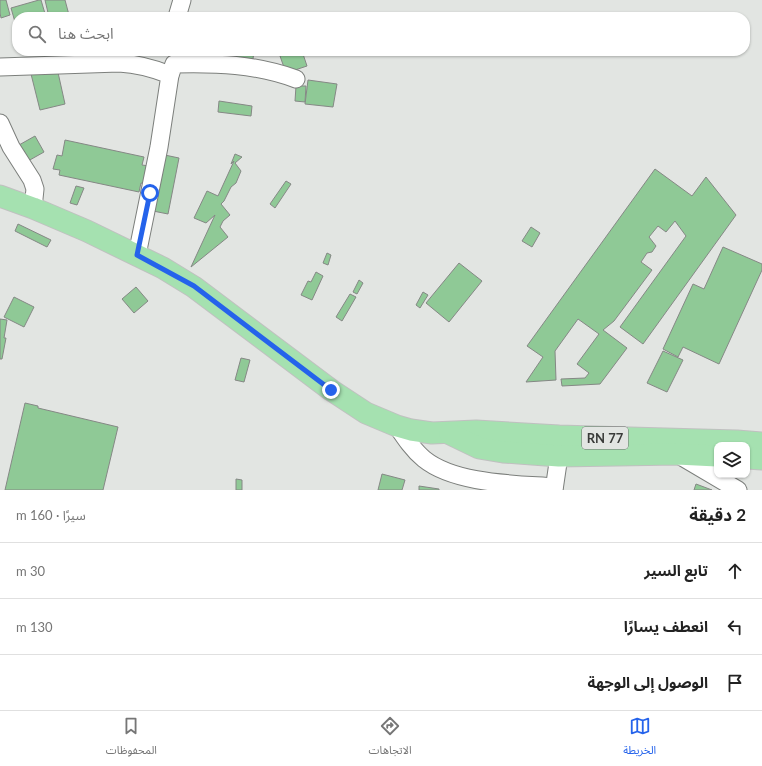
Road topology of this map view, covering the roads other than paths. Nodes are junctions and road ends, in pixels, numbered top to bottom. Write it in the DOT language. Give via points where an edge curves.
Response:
graph roads {
  1 [pos="182,0"];
  2 [pos="178,12"];
  3 [pos="173,63"];
  4 [pos="0,67"];
  5 [pos="296,79"];
  6 [pos="0,123"];
  7 [pos="0,196"];
  8 [pos="33,208"];
  9 [pos="137,255"];
  10 [pos="397,426"];
  11 [pos="449,433"];
  12 [pos="762,443"];
  13 [pos="677,454"];
  14 [pos="559,456"];
  15 [pos="714,456"];
  16 [pos="750,458"];
  17 [pos="762,459"];
  18 [pos="554,489"];
  19 [pos="738,490"];
  1 -- 2 [label="street"];
  3 -- 4 [label="street" via="152,68 119,63"];
  3 -- 5 [label="street" via="248,66 271,70"];
  3 -- 9 [label="street"];
  6 -- 8 [label="street" via="11,147 32,180 35,189"];
  7 -- 8 [label="main road, RN 77"];
  8 -- 9 [label="main road, RN 77"];
  9 -- 10 [label="main road, RN 77" via="194,286 331,390 366,413"];
  10 -- 11 [label="main road, RN 77" via="422,432"];
  10 -- 18 [label="street" via="425,459 443,470 489,482"];
  11 -- 12 [label="main road, RN 77" via="476,431"];
  11 -- 14 [label="main road" via="479,448"];
  13 -- 14 [label="main road"];
  13 -- 15 [label="main road"];
  13 -- 19 [label="street"];
  14 -- 18 [label="street"];
  16 -- 17 [label="main road"];
}
